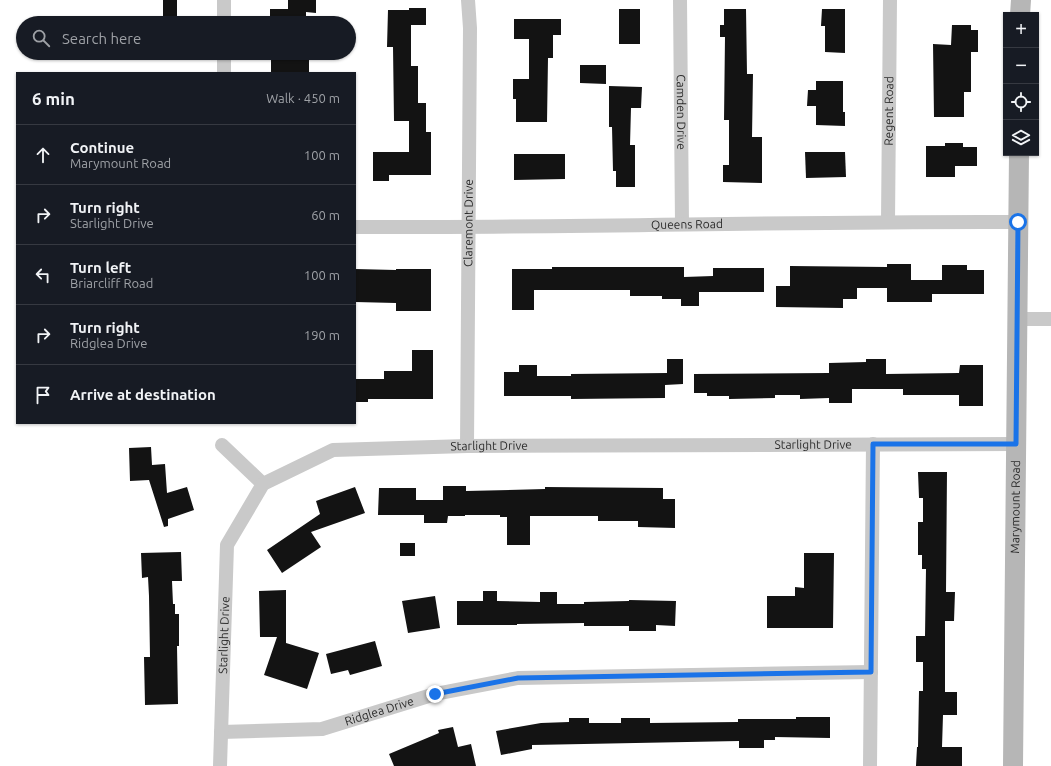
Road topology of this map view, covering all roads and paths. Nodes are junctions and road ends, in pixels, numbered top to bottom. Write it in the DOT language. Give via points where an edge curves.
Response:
graph roads {
  1 [pos="224,0"];
  2 [pos="468,0"];
  3 [pos="680,0"];
  4 [pos="890,0"];
  5 [pos="1020,0"];
  6 [pos="1020,12"];
  7 [pos="224,16"];
  8 [pos="224,60"];
  9 [pos="224,72"];
  10 [pos="1019,156"];
  11 [pos="888,221"];
  12 [pos="1018,222"];
  13 [pos="682,224"];
  14 [pos="356,227"];
  15 [pos="468,228"];
  16 [pos="1017,319"];
  17 [pos="1051,319"];
  18 [pos="873,444"];
  19 [pos="1016,444"];
  20 [pos="222,445"];
  21 [pos="467,446"];
  22 [pos="263,484"];
  23 [pos="871,672"];
  24 [pos="221,732"];
  25 [pos="220,766"];
  26 [pos="870,766"];
  27 [pos="1013,766"];
  1 -- 7 [label="street"];
  2 -- 15 [label="street, Claremont Drive"];
  3 -- 13 [label="street, Camden Drive"];
  4 -- 11 [label="street, Regent Road"];
  5 -- 6 [label="street"];
  8 -- 9 [label="street"];
  10 -- 12 [label="street, Marymount Road"];
  11 -- 12 [label="street, Queens Road"];
  11 -- 13 [label="street, Queens Road"];
  12 -- 16 [label="street, Marymount Road"];
  13 -- 15 [label="street, Queens Road"];
  14 -- 15 [label="street, Queens Road"];
  15 -- 21 [label="street, Claremont Drive"];
  16 -- 17 [label="street"];
  16 -- 19 [label="street, Marymount Road"];
  18 -- 19 [label="street, Starlight Drive"];
  18 -- 21 [label="street, Starlight Drive"];
  18 -- 23 [label="street"];
  19 -- 27 [label="street, Marymount Road"];
  20 -- 22 [label="street"];
  21 -- 22 [label="street, Starlight Drive" via="333,450"];
  22 -- 24 [label="street, Starlight Drive" via="227,545"];
  23 -- 24 [label="street, Ridglea Drive" via="518,678 435,694 322,729"];
  23 -- 26 [label="street"];
  24 -- 25 [label="street, Starlight Drive"];
}
